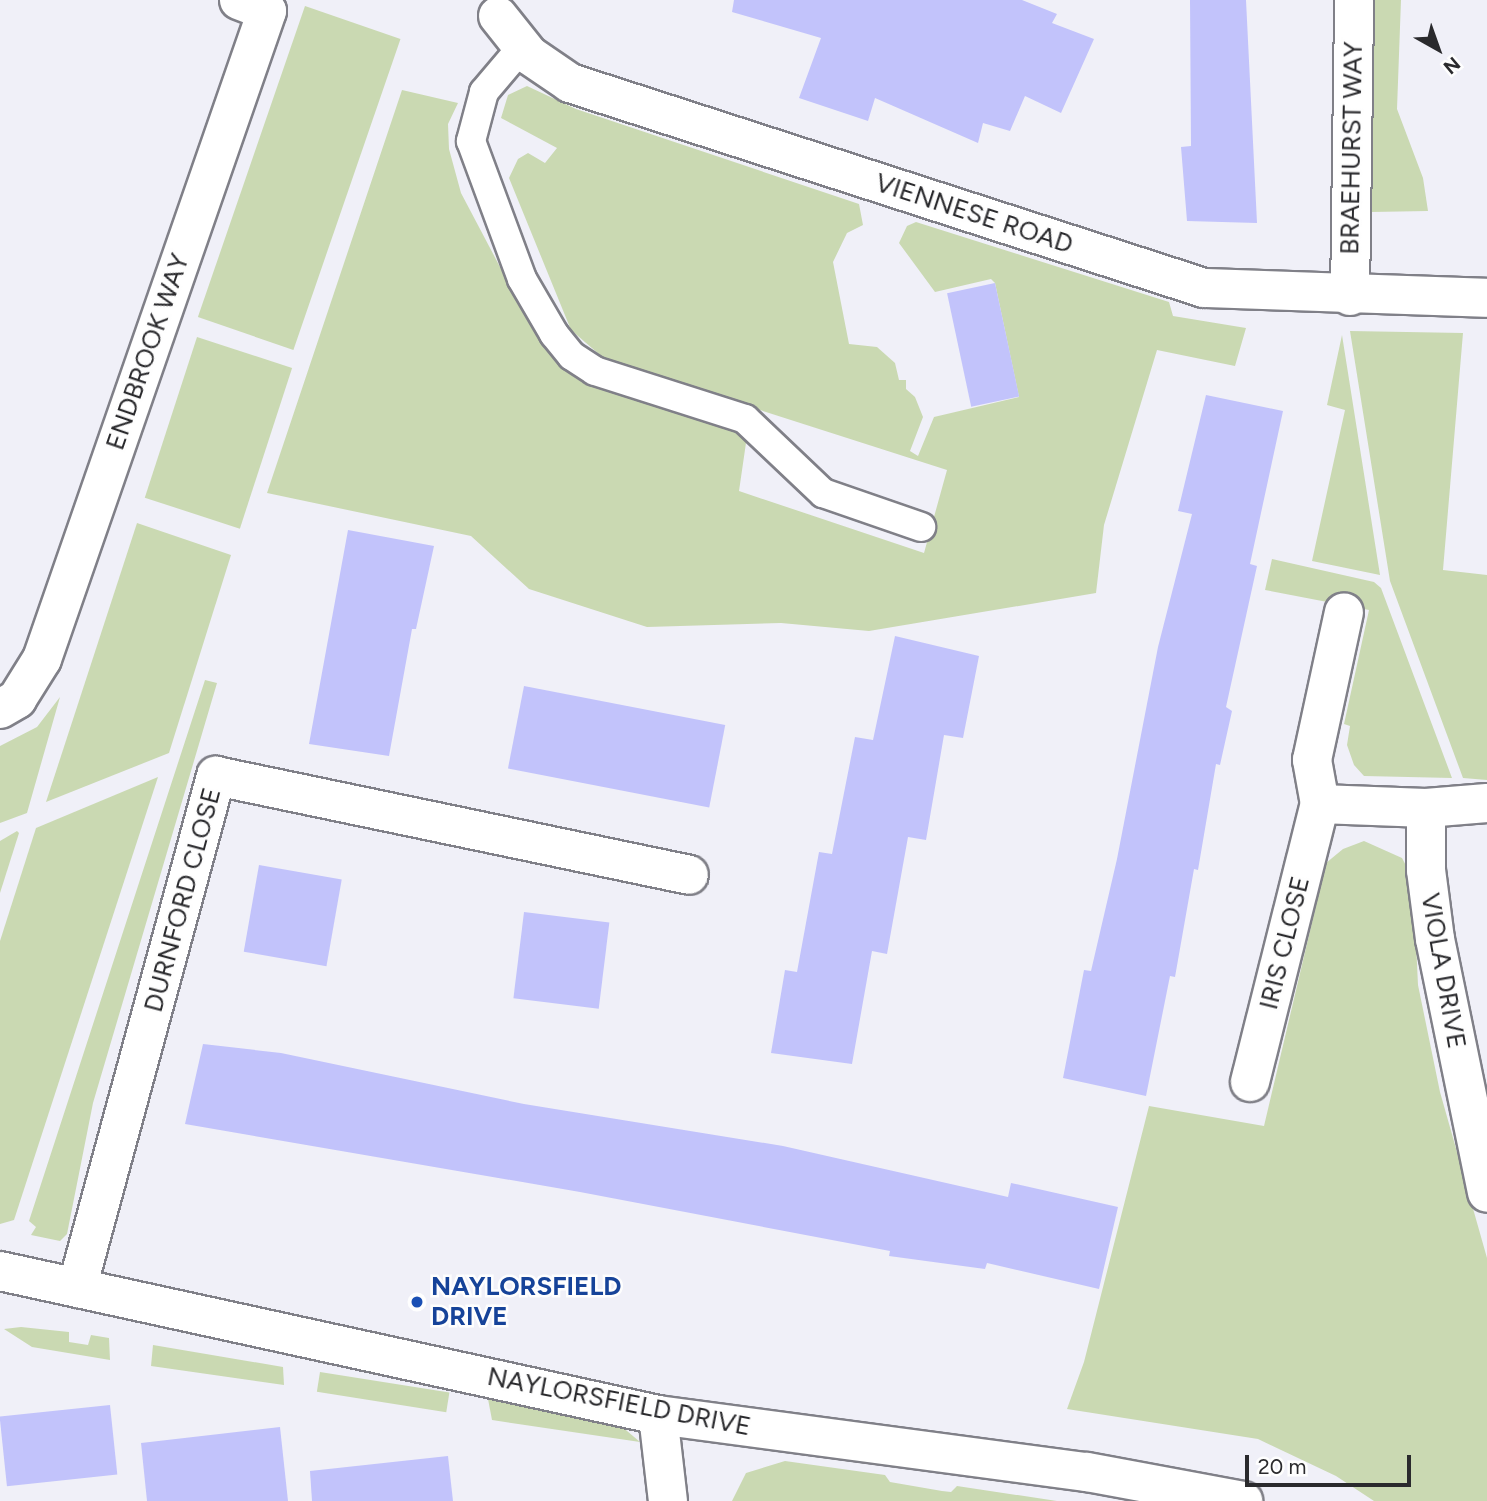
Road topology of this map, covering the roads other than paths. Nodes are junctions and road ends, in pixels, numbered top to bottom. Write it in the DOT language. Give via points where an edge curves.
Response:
graph roads {
  1 [pos="239,0"];
  2 [pos="1354,0"];
  3 [pos="498,16"];
  4 [pos="522,47"];
  5 [pos="1350,296"];
  6 [pos="1487,298"];
  7 [pos="921,527"];
  8 [pos="1344,612"];
  9 [pos="0,709"];
  10 [pos="1487,803"];
  11 [pos="1320,804"];
  12 [pos="1426,808"];
  13 [pos="689,875"];
  14 [pos="1250,1082"];
  15 [pos="1487,1193"];
  16 [pos="0,1272"];
  17 [pos="77,1288"];
  18 [pos="658,1415"];
  19 [pos="668,1501"];
  20 [pos="1243,1501"];
  1 -- 9 [label="street, ENDBROOK WAY" via="267,11 42,659 17,699"];
  2 -- 5 [label="street, BRAEHURST WAY"];
  3 -- 4 [label="street, VIENNESE ROAD"];
  4 -- 5 [label="street, VIENNESE ROAD" via="570,83 1204,288"];
  4 -- 7 [label="lane" via="484,92 471,141 522,279 572,356 595,371 745,419 823,493"];
  5 -- 6 [label="street, VIENNESE ROAD"];
  8 -- 11 [label="street, IRIS CLOSE" via="1312,760"];
  10 -- 12 [label="street"];
  11 -- 12 [label="street"];
  11 -- 14 [label="street, IRIS CLOSE"];
  12 -- 15 [label="street, VIOLA DRIVE" via="1426,870 1435,939"];
  13 -- 17 [label="street, DURNFORD CLOSE" via="216,776"];
  16 -- 17 [label="street, NAYLORSFIELD DRIVE"];
  17 -- 18 [label="street, NAYLORSFIELD DRIVE"];
  18 -- 19 [label="street"];
  18 -- 20 [label="street, NAYLORSFIELD DRIVE" via="1087,1472"];
}
